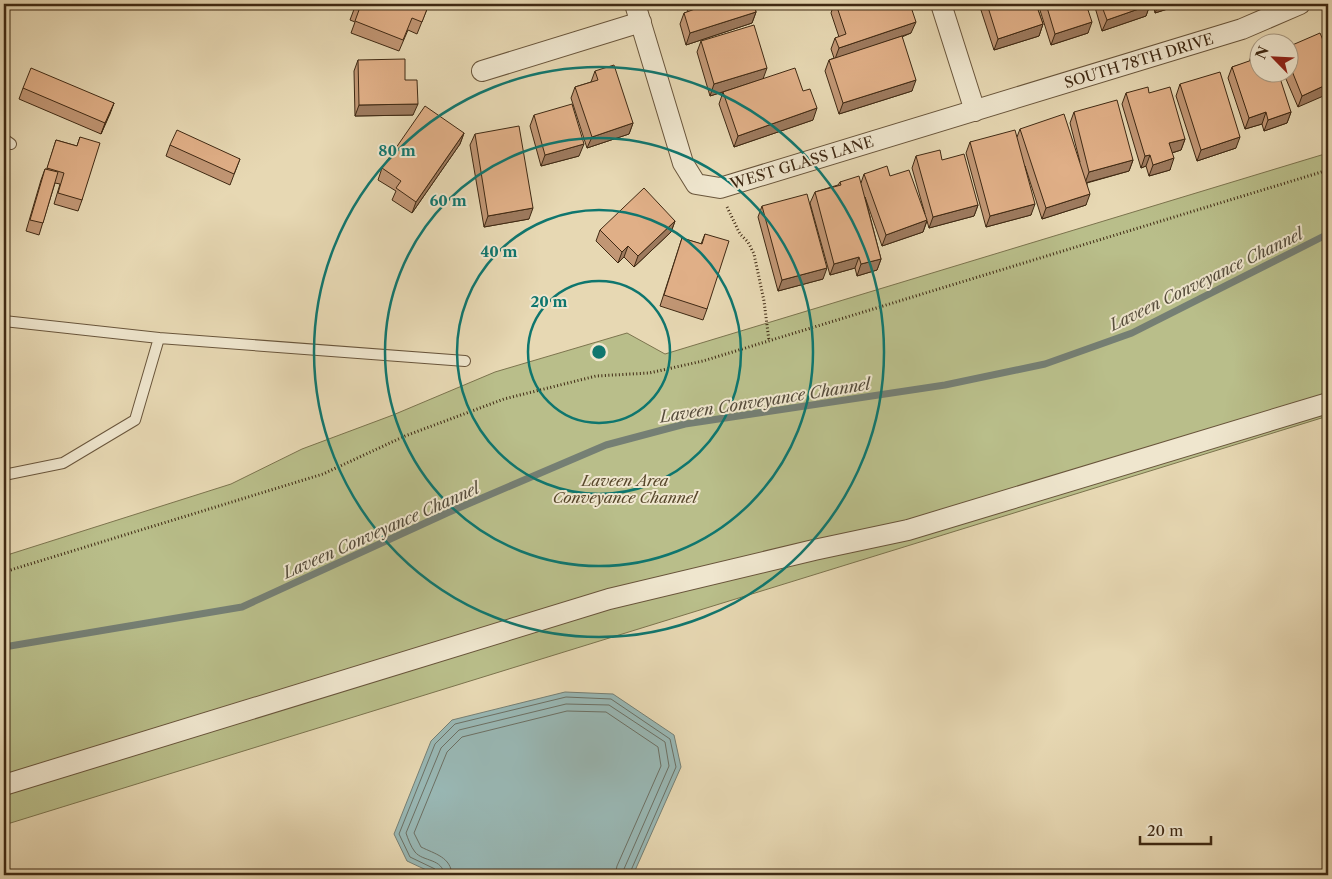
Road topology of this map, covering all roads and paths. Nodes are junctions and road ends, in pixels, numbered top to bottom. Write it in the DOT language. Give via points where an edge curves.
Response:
graph roads {
  1 [pos="941,4"];
  2 [pos="1300,4"];
  3 [pos="638,13"];
  4 [pos="482,71"];
  5 [pos="975,111"];
  6 [pos="1328,170"];
  7 [pos="720,188"];
  8 [pos="4,321"];
  9 [pos="159,338"];
  10 [pos="769,341"];
  11 [pos="465,361"];
  12 [pos="1328,403"];
  13 [pos="4,475"];
  14 [pos="4,572"];
  15 [pos="4,785"];
  1 -- 5 [label="street"];
  2 -- 5 [label="street, SOUTH 78TH DRIVE" via="1242,29"];
  3 -- 4 [label="street"];
  3 -- 7 [label="street, WEST GLASS LANE" via="683,163 696,184"];
  5 -- 7 [label="street, WEST GLASS LANE"];
  6 -- 10 [label="path"];
  7 -- 10 [label="path" via="732,220 754,254"];
  8 -- 9 [label="lane"];
  9 -- 11 [label="lane"];
  9 -- 13 [label="lane" via="135,420 63,463"];
  10 -- 14 [label="path" via="649,373 596,376 504,399 405,436 323,474"];
  12 -- 15 [label="street" via="908,530 609,599"];
}
